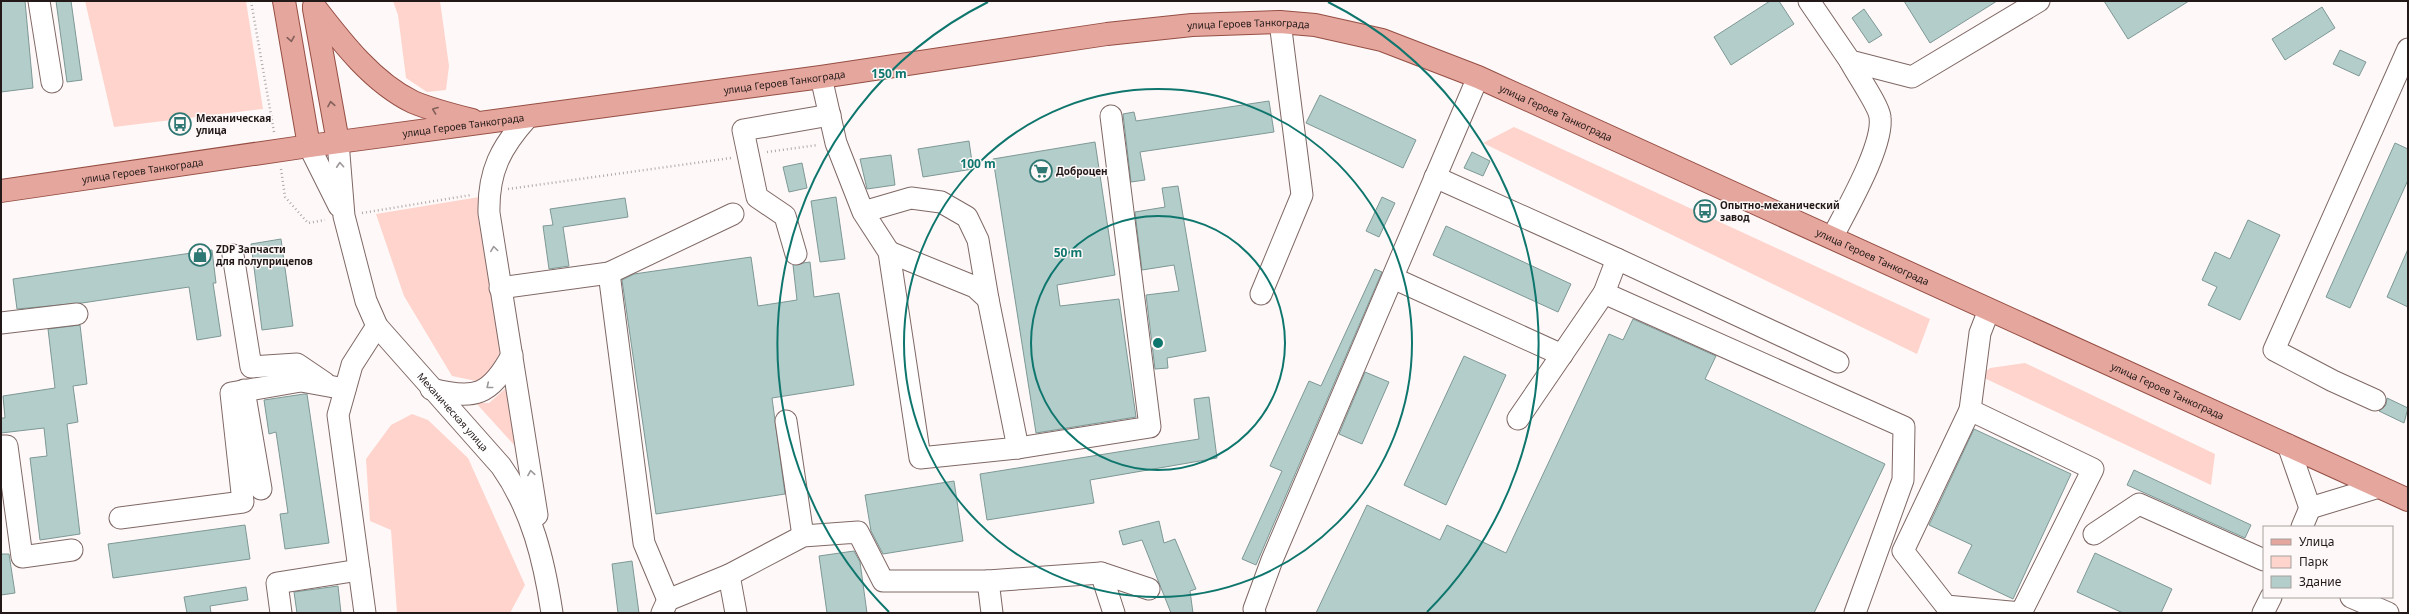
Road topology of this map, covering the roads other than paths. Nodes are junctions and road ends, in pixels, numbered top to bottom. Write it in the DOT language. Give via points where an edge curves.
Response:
graph roads {
  1 [pos="39,1"];
  2 [pos="284,1"];
  3 [pos="1809,1"];
  4 [pos="2039,1"];
  5 [pos="313,4"];
  6 [pos="1280,22"];
  7 [pos="2408,49"];
  8 [pos="1850,61"];
  9 [pos="821,77"];
  10 [pos="1478,78"];
  11 [pos="52,82"];
  12 [pos="830,115"];
  13 [pos="1110,116"];
  14 [pos="528,117"];
  15 [pos="487,123"];
  16 [pos="338,142"];
  17 [pos="309,146"];
  18 [pos="1435,177"];
  19 [pos="1,191"];
  20 [pos="863,212"];
  21 [pos="733,214"];
  22 [pos="344,216"];
  23 [pos="1832,238"];
  24 [pos="889,252"];
  25 [pos="796,254"];
  26 [pos="233,255"];
  27 [pos="1617,259"];
  28 [pos="609,273"];
  29 [pos="1393,278"];
  30 [pos="500,288"];
  31 [pos="1604,293"];
  32 [pos="1261,294"];
  33 [pos="988,299"];
  34 [pos="1989,310"];
  35 [pos="77,314"];
  36 [pos="1,323"];
  37 [pos="377,326"];
  38 [pos="512,355"];
  39 [pos="1562,355"];
  40 [pos="1838,362"];
  41 [pos="337,388"];
  42 [pos="431,389"];
  43 [pos="244,390"];
  44 [pos="2375,400"];
  45 [pos="1970,410"];
  46 [pos="1518,419"];
  47 [pos="786,422"];
  48 [pos="2288,445"];
  49 [pos="1,446"];
  50 [pos="1018,448"];
  51 [pos="2379,487"];
  52 [pos="261,489"];
  53 [pos="2408,500"];
  54 [pos="2310,508"];
  55 [pos="120,518"];
  56 [pos="2302,526"];
  57 [pos="2094,534"];
  58 [pos="803,536"];
  59 [pos="72,550"];
  60 [pos="2263,560"];
  61 [pos="546,567"];
  62 [pos="359,570"];
  63 [pos="1101,573"];
  64 [pos="729,575"];
  65 [pos="988,581"];
  66 [pos="1149,589"];
  67 [pos="2270,598"];
  68 [pos="2353,598"];
  69 [pos="665,606"];
  70 [pos="277,612"];
  71 [pos="365,613"];
  72 [pos="552,613"];
  73 [pos="736,613"];
  74 [pos="992,613"];
  75 [pos="1114,613"];
  76 [pos="1255,613"];
  77 [pos="1855,613"];
  78 [pos="2021,613"];
  79 [pos="2263,613"];
  80 [pos="2388,613"];
  1 -- 11 [label="street"];
  2 -- 17 [label="main road, Механическая улица, one-way"];
  3 -- 8 [label="street"];
  4 -- 8 [label="street" via="1912,77"];
  15 -- 5 [label="main road, one-way" via="441,112 412,101 389,88 363,64"];
  16 -- 5 [label="main road, Механическая улица, one-way"];
  6 -- 9 [label="main road, улица Героев Танкограда" via="1192,25 1107,34"];
  6 -- 10 [label="main road, улица Героев Танкограда" via="1315,25 1382,40"];
  6 -- 32 [label="street" via="1302,195"];
  7 -- 44 [label="street" via="2274,350"];
  8 -- 23 [label="street" via="1880,116 1880,128 1876,149"];
  9 -- 12 [label="street"];
  9 -- 14 [label="main road, улица Героев Танкограда"];
  10 -- 18 [label="street"];
  10 -- 23 [label="main road, улица Героев Танкограда"];
  12 -- 20 [label="street" via="836,143"];
  12 -- 25 [label="street" via="743,130 757,197 785,216"];
  13 -- 50 [label="street" via="1150,427"];
  14 -- 15 [label="main road, улица Героев Танкограда"];
  30 -- 14 [label="street, one-way" via="489,213 489,192 496,166 508,140"];
  15 -- 16 [label="main road, улица Героев Танкограда"];
  16 -- 17 [label="main road, улица Героев Танкограда"];
  22 -- 16 [label="street, Механическая улица, one-way"];
  17 -- 19 [label="main road, улица Героев Танкограда"];
  17 -- 22 [label="street, Механическая улица"];
  18 -- 27 [label="street"];
  18 -- 29 [label="street"];
  20 -- 24 [label="street"];
  20 -- 33 [label="street" via="911,198 941,202 967,217 978,240"];
  21 -- 28 [label="street"];
  22 -- 37 [label="street, Механическая улица" via="366,301"];
  23 -- 34 [label="main road, улица Героев Танкограда"];
  24 -- 33 [label="street" via="975,287"];
  24 -- 50 [label="street" via="920,458"];
  26 -- 41 [label="street" via="251,367 297,364"];
  27 -- 31 [label="street"];
  27 -- 40 [label="street"];
  28 -- 30 [label="street"];
  28 -- 69 [label="street" via="644,543"];
  29 -- 39 [label="street"];
  29 -- 76 [label="street" via="1272,560 1254,609"];
  30 -- 38 [label="street"];
  31 -- 39 [label="street"];
  31 -- 77 [label="street" via="1904,427 1903,480"];
  33 -- 50 [label="street"];
  34 -- 45 [label="street" via="1980,333"];
  34 -- 48 [label="main road, улица Героев Танкограда"];
  35 -- 36 [label="street"];
  37 -- 41 [label="street"];
  37 -- 42 [label="street, Механическая улица"];
  38 -- 42 [label="street, one-way" via="501,376 485,390 468,395"];
  61 -- 38 [label="street, one-way"];
  39 -- 46 [label="street"];
  41 -- 43 [label="street" via="301,381"];
  41 -- 62 [label="street" via="338,415"];
  42 -- 61 [label="street, Механическая улица" via="513,482"];
  43 -- 52 [label="street"];
  43 -- 55 [label="street" via="231,393 243,502"];
  45 -- 78 [label="street" via="2093,469"];
  45 -- 78 [label="street" via="1903,551 1946,606"];
  47 -- 58 [label="street"];
  48 -- 51 [label="main road, улица Героев Танкограда"];
  48 -- 54 [label="street"];
  49 -- 59 [label="street" via="7,446 22,556"];
  51 -- 53 [label="main road, улица Героев Танкограда"];
  51 -- 54 [label="street"];
  54 -- 56 [label="street"];
  57 -- 60 [label="street" via="2139,504"];
  58 -- 64 [label="street"];
  58 -- 65 [label="street" via="858,532 883,581"];
  61 -- 72 [label="street, Механическая улица"];
  62 -- 70 [label="street" via="277,583"];
  62 -- 71 [label="street"];
  63 -- 65 [label="street"];
  63 -- 66 [label="street"];
  63 -- 75 [label="street"];
  64 -- 69 [label="street"];
  64 -- 73 [label="street"];
  65 -- 74 [label="street"];
  67 -- 79 [label="street"];
  68 -- 80 [label="street"];
}
